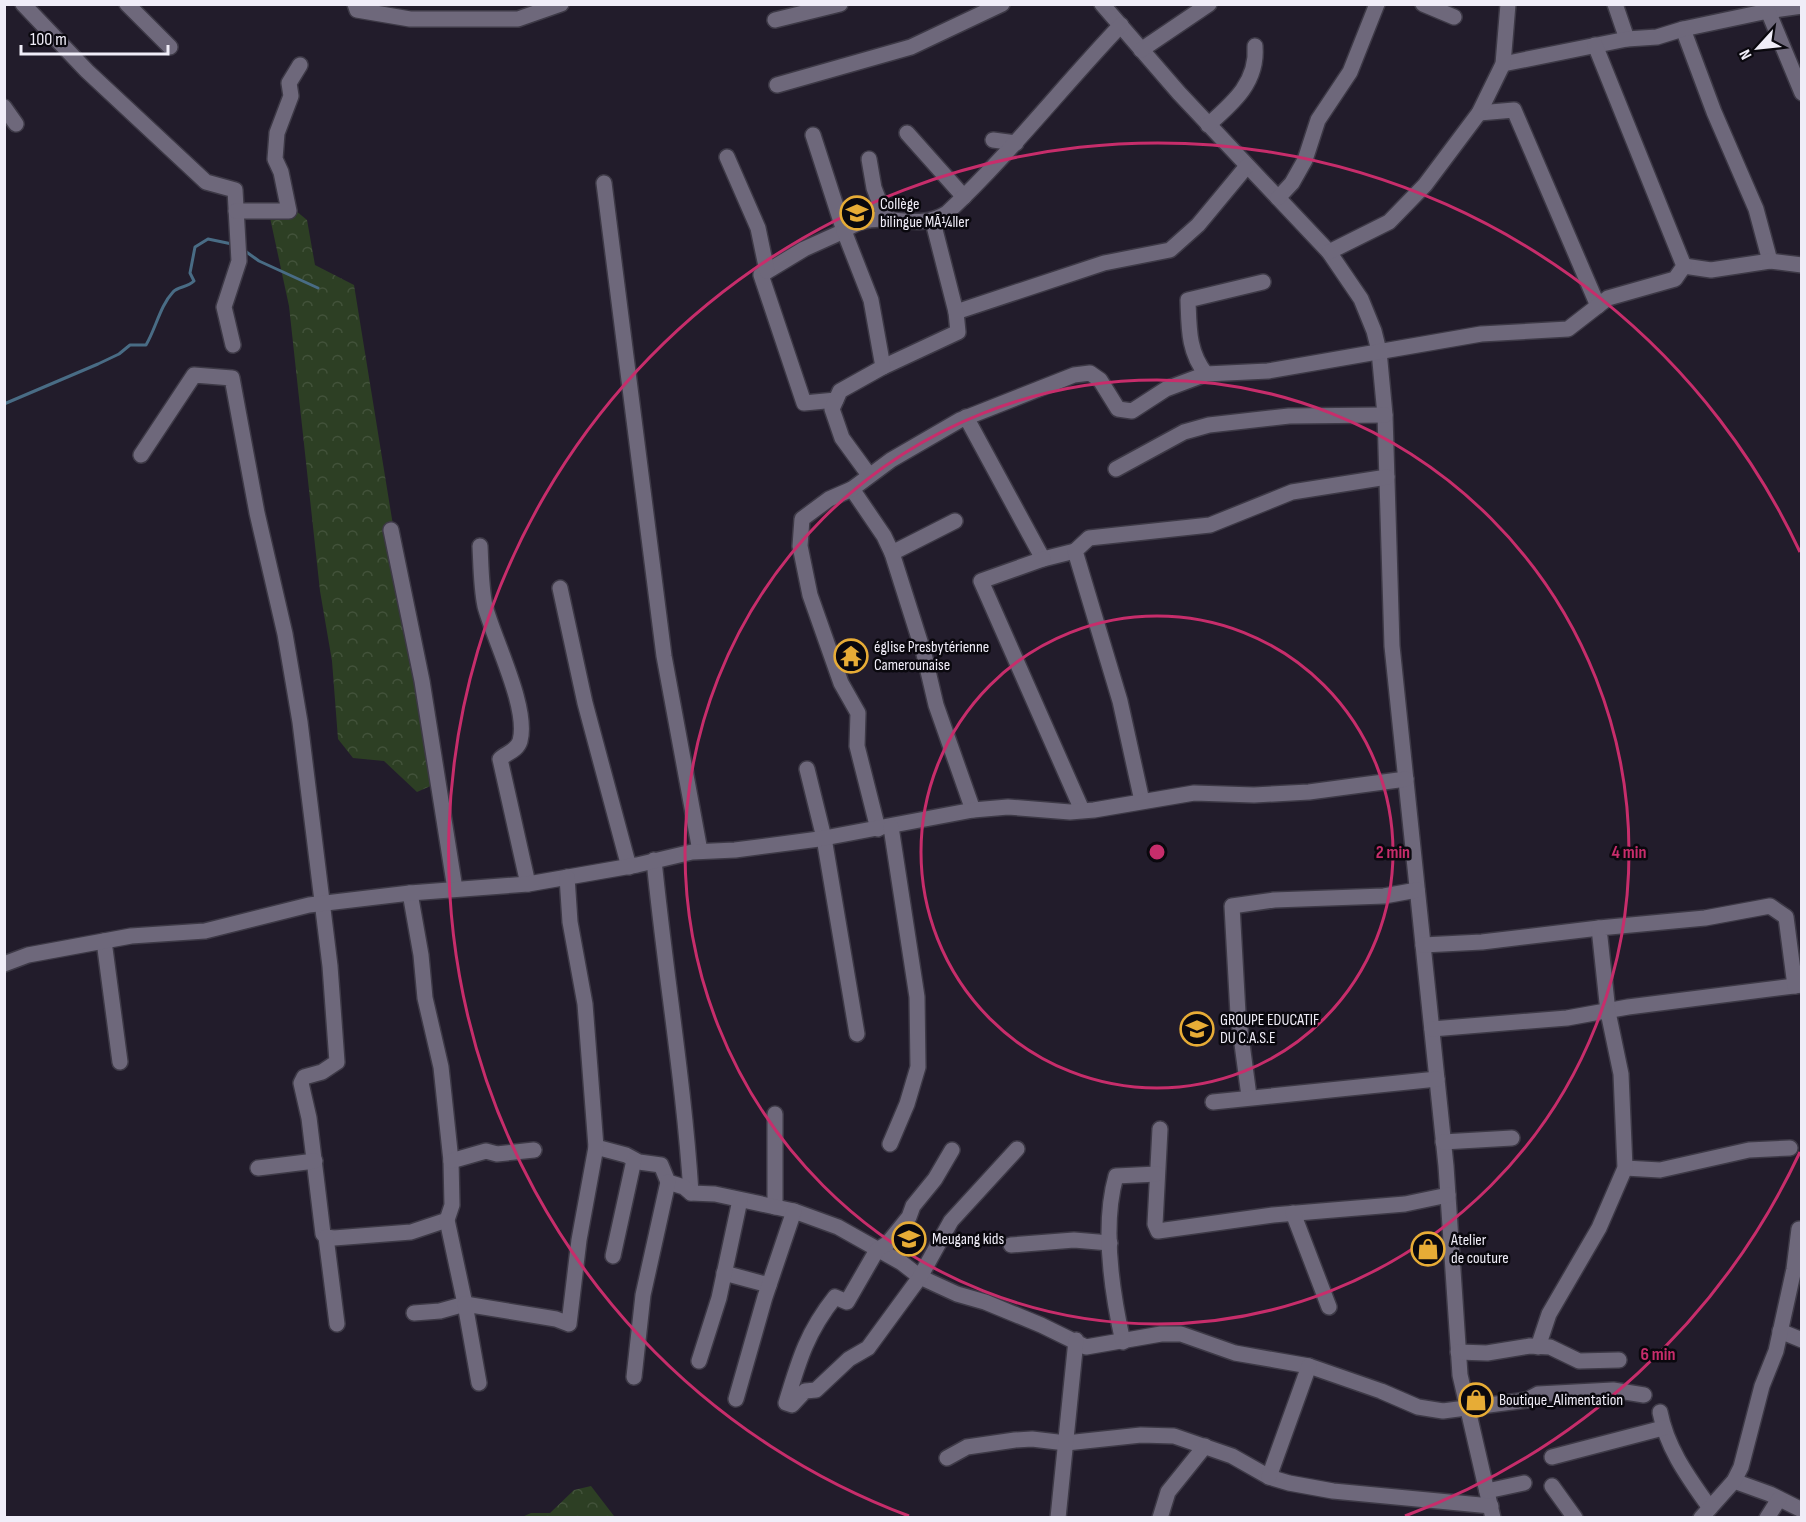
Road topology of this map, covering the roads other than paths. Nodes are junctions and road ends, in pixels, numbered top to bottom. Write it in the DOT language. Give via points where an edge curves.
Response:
graph roads {
  1 [pos="23,4"];
  2 [pos="127,4"];
  3 [pos="355,4"];
  4 [pos="561,4"];
  5 [pos="840,4"];
  6 [pos="1002,4"];
  7 [pos="1102,4"];
  8 [pos="1209,4"];
  9 [pos="1377,4"];
  10 [pos="1423,4"];
  11 [pos="1508,4"];
  12 [pos="1615,4"];
  13 [pos="1802,6"];
  14 [pos="1768,8"];
  15 [pos="1454,17"];
  16 [pos="775,20"];
  17 [pos="1121,25"];
  18 [pos="1683,29"];
  19 [pos="1627,39"];
  20 [pos="1595,45"];
  21 [pos="1256,46"];
  22 [pos="170,47"];
  23 [pos="1141,50"];
  24 [pos="1503,64"];
  25 [pos="300,65"];
  26 [pos="777,85"];
  27 [pos="1802,93"];
  28 [pos="4,107"];
  29 [pos="1479,113"];
  30 [pos="16,124"];
  31 [pos="1208,125"];
  32 [pos="907,133"];
  33 [pos="813,135"];
  34 [pos="993,140"];
  35 [pos="1016,143"];
  36 [pos="727,157"];
  37 [pos="869,159"];
  38 [pos="1247,166"];
  39 [pos="604,183"];
  40 [pos="964,197"];
  41 [pos="1278,198"];
  42 [pos="236,211"];
  43 [pos="886,219"];
  44 [pos="933,222"];
  45 [pos="844,231"];
  46 [pos="1329,252"];
  47 [pos="1770,261"];
  48 [pos="1802,265"];
  49 [pos="1684,266"];
  50 [pos="767,271"];
  51 [pos="1263,282"];
  52 [pos="1598,306"];
  53 [pos="956,312"];
  54 [pos="233,345"];
  55 [pos="1380,351"];
  56 [pos="883,367"];
  57 [pos="1206,374"];
  58 [pos="836,400"];
  59 [pos="1385,415"];
  60 [pos="966,417"];
  61 [pos="141,455"];
  62 [pos="1116,469"];
  63 [pos="869,475"];
  64 [pos="1387,477"];
  65 [pos="852,489"];
  66 [pos="955,521"];
  67 [pos="391,530"];
  68 [pos="480,546"];
  69 [pos="1075,551"];
  70 [pos="892,553"];
  71 [pos="1044,559"];
  72 [pos="560,588"];
  73 [pos="807,769"];
  74 [pos="1406,778"];
  75 [pos="1142,801"];
  76 [pos="973,810"];
  77 [pos="1082,810"];
  78 [pos="884,828"];
  79 [pos="824,838"];
  80 [pos="700,851"];
  81 [pos="654,860"];
  82 [pos="629,867"];
  83 [pos="567,877"];
  84 [pos="528,884"];
  85 [pos="455,889"];
  86 [pos="1417,890"];
  87 [pos="410,893"];
  88 [pos="323,903"];
  89 [pos="1599,928"];
  90 [pos="104,941"];
  91 [pos="1423,945"];
  92 [pos="4,964"];
  93 [pos="1798,985"];
  94 [pos="1608,1012"];
  95 [pos="1432,1029"];
  96 [pos="857,1034"];
  97 [pos="120,1062"];
  98 [pos="1437,1079"];
  99 [pos="1249,1096"];
  100 [pos="1213,1102"];
  101 [pos="775,1114"];
  102 [pos="1160,1129"];
  103 [pos="1512,1138"];
  104 [pos="1443,1142"];
  105 [pos="890,1144"];
  106 [pos="596,1147"];
  107 [pos="1790,1148"];
  108 [pos="1017,1149"];
  109 [pos="534,1150"];
  110 [pos="952,1150"];
  111 [pos="634,1160"];
  112 [pos="315,1161"];
  113 [pos="451,1161"];
  114 [pos="258,1168"];
  115 [pos="1625,1168"];
  116 [pos="1157,1174"];
  117 [pos="668,1182"];
  118 [pos="691,1193"];
  119 [pos="1448,1195"];
  120 [pos="740,1200"];
  121 [pos="775,1207"];
  122 [pos="794,1211"];
  123 [pos="1293,1213"];
  124 [pos="447,1220"];
  125 [pos="1799,1228"];
  126 [pos="326,1237"];
  127 [pos="1110,1243"];
  128 [pos="1011,1245"];
  129 [pos="877,1250"];
  130 [pos="613,1256"];
  131 [pos="724,1273"];
  132 [pos="920,1277"];
  133 [pos="769,1285"];
  134 [pos="465,1305"];
  135 [pos="1329,1307"];
  136 [pos="414,1313"];
  137 [pos="337,1324"];
  138 [pos="1780,1331"];
  139 [pos="1076,1340"];
  140 [pos="1802,1340"];
  141 [pos="1123,1342"];
  142 [pos="1538,1347"];
  143 [pos="1458,1352"];
  144 [pos="1619,1360"];
  145 [pos="699,1361"];
  146 [pos="1309,1366"];
  147 [pos="634,1377"];
  148 [pos="479,1383"];
  149 [pos="1644,1395"];
  150 [pos="736,1399"];
  151 [pos="1468,1409"];
  152 [pos="1660,1412"];
  153 [pos="1663,1428"];
  154 [pos="1066,1443"];
  155 [pos="1205,1446"];
  156 [pos="1552,1457"];
  157 [pos="947,1458"];
  158 [pos="1269,1477"];
  159 [pos="1734,1481"];
  160 [pos="1524,1483"];
  161 [pos="1552,1486"];
  162 [pos="1779,1499"];
  163 [pos="1490,1505"];
  164 [pos="1802,1510"];
  165 [pos="1706,1513"];
  166 [pos="1058,1518"];
  167 [pos="1160,1518"];
  168 [pos="1575,1518"];
  169 [pos="1767,1518"];
  1 -- 42 [label="street" via="206,182 235,190"];
  2 -- 22 [label="street"];
  3 -- 4 [label="street" via="357,10 410,19 518,19"];
  5 -- 16 [label="street"];
  6 -- 26 [label="street" via="911,46"];
  7 -- 17 [label="street"];
  8 -- 23 [label="street"];
  9 -- 41 [label="street" via="1350,72 1318,120 1305,160 1292,183"];
  10 -- 15 [label="street"];
  11 -- 24 [label="street"];
  12 -- 19 [label="street"];
  13 -- 14 [label="street"];
  14 -- 18 [label="street"];
  14 -- 27 [label="street"];
  17 -- 23 [label="street"];
  17 -- 35 [label="street" via="1058,91"];
  18 -- 19 [label="street" via="1657,37"];
  18 -- 47 [label="street" via="1756,208"];
  19 -- 20 [label="street"];
  20 -- 24 [label="street"];
  20 -- 49 [label="street"];
  21 -- 31 [label="street" via="1252,76 1240,95"];
  23 -- 31 [label="street"];
  24 -- 29 [label="street"];
  25 -- 42 [label="street" via="289,83 291,96 277,133 275,159 289,211"];
  28 -- 30 [label="street"];
  29 -- 46 [label="street" via="1425,185 1389,222"];
  29 -- 52 [label="street" via="1514,110"];
  31 -- 38 [label="street"];
  32 -- 40 [label="street"];
  33 -- 45 [label="street"];
  34 -- 35 [label="street"];
  35 -- 40 [label="street"];
  36 -- 50 [label="street" via="758,228"];
  37 -- 43 [label="street" via="874,188"];
  38 -- 41 [label="street"];
  38 -- 53 [label="street" via="1198,225 1170,250 1104,264"];
  39 -- 80 [label="street" via="664,656"];
  40 -- 44 [label="street"];
  41 -- 46 [label="street"];
  42 -- 54 [label="street" via="239,261 224,307"];
  43 -- 44 [label="street"];
  43 -- 45 [label="street" via="855,222"];
  44 -- 53 [label="street"];
  45 -- 50 [label="street"];
  45 -- 56 [label="street" via="871,300"];
  46 -- 55 [label="street" via="1361,299"];
  47 -- 48 [label="street"];
  47 -- 49 [label="street" via="1712,270"];
  49 -- 52 [label="street" via="1675,279 1608,298"];
  50 -- 58 [label="street" via="761,275 804,403"];
  51 -- 57 [label="street" via="1188,300 1191,346"];
  52 -- 55 [label="street" via="1568,329 1480,334"];
  53 -- 56 [label="street" via="958,332"];
  55 -- 57 [label="street" via="1268,371"];
  55 -- 59 [label="street"];
  56 -- 58 [label="street" via="840,391"];
  57 -- 60 [label="street" via="1166,389 1132,411 1118,409 1100,380 1090,373 1074,375"];
  58 -- 63 [label="street" via="832,409 834,421"];
  59 -- 62 [label="street" via="1289,416 1209,425 1184,432"];
  59 -- 64 [label="street"];
  60 -- 63 [label="street"];
  60 -- 71 [label="street"];
  61 -- 88 [label="street" via="194,375 232,378 287,645"];
  63 -- 65 [label="street"];
  64 -- 69 [label="street" via="1292,492 1210,525 1089,538"];
  64 -- 74 [label="street" via="1392,646"];
  65 -- 70 [label="street"];
  65 -- 78 [label="street" via="806,513 799,527 800,546 810,595 841,683 858,713 857,746"];
  66 -- 70 [label="street"];
  67 -- 85 [label="street" via="422,681"];
  68 -- 84 [label="street" via="485,604 519,715 520,741 500,759"];
  69 -- 71 [label="street"];
  69 -- 75 [label="street" via="1120,702"];
  70 -- 76 [label="street" via="936,705"];
  71 -- 77 [label="street" via="981,581"];
  72 -- 82 [label="street" via="585,703"];
  73 -- 79 [label="street"];
  74 -- 75 [label="street" via="1309,792 1194,793"];
  74 -- 86 [label="street"];
  75 -- 77 [label="street" via="1117,808"];
  76 -- 77 [label="street"];
  76 -- 78 [label="street"];
  78 -- 79 [label="street"];
  78 -- 105 [label="street" via="917,997 918,1067"];
  79 -- 80 [label="street"];
  79 -- 96 [label="street"];
  80 -- 81 [label="street"];
  81 -- 82 [label="street"];
  81 -- 118 [label="street" via="686,1115"];
  82 -- 83 [label="street"];
  83 -- 84 [label="street"];
  83 -- 106 [label="street" via="570,922 585,1004"];
  84 -- 85 [label="street"];
  85 -- 87 [label="street"];
  86 -- 91 [label="street"];
  86 -- 99 [label="street" via="1384,896 1274,900 1232,906 1238,1014"];
  87 -- 88 [label="street"];
  87 -- 113 [label="street" via="425,998 441,1067"];
  88 -- 90 [label="street" via="205,931"];
  88 -- 112 [label="street" via="339,1051 334,1066 304,1077 300,1083"];
  89 -- 91 [label="street"];
  89 -- 93 [label="street" via="1705,918 1770,906 1786,917"];
  89 -- 94 [label="street"];
  90 -- 92 [label="street" via="28,955"];
  90 -- 97 [label="street"];
  91 -- 95 [label="street"];
  93 -- 94 [label="street"];
  94 -- 95 [label="street" via="1526,1023"];
  94 -- 115 [label="street" via="1621,1074"];
  95 -- 98 [label="street"];
  98 -- 99 [label="street" via="1335,1088 1293,1096"];
  98 -- 104 [label="street"];
  99 -- 100 [label="street"];
  101 -- 121 [label="street"];
  102 -- 116 [label="street"];
  103 -- 104 [label="street"];
  104 -- 119 [label="street"];
  106 -- 111 [label="street"];
  106 -- 134 [label="street" via="569,1324"];
  107 -- 115 [label="street" via="1749,1150 1660,1170"];
  108 -- 132 [label="street" via="951,1221"];
  109 -- 113 [label="street" via="497,1154 486,1151"];
  110 -- 129 [label="street" via="909,1217 888,1243"];
  111 -- 117 [label="street" via="661,1165"];
  111 -- 130 [label="street"];
  112 -- 114 [label="street"];
  112 -- 126 [label="street"];
  113 -- 124 [label="street" via="452,1205"];
  115 -- 142 [label="street" via="1599,1228 1549,1314"];
  116 -- 123 [label="street" via="1158,1230"];
  116 -- 127 [label="street" via="1116,1176"];
  117 -- 118 [label="street"];
  117 -- 147 [label="street" via="643,1295"];
  118 -- 120 [label="street"];
  119 -- 123 [label="street" via="1371,1208"];
  119 -- 143 [label="street"];
  120 -- 121 [label="street"];
  120 -- 131 [label="street"];
  121 -- 122 [label="street"];
  122 -- 129 [label="street" via="838,1227"];
  122 -- 133 [label="street"];
  123 -- 135 [label="street"];
  124 -- 126 [label="street" via="411,1232"];
  124 -- 134 [label="street"];
  125 -- 138 [label="street"];
  126 -- 137 [label="street"];
  127 -- 128 [label="street" via="1074,1240"];
  127 -- 141 [label="street" via="1116,1313"];
  129 -- 132 [label="street"];
  129 -- 132 [label="street" via="847,1302 835,1297 808,1335 786,1403 792,1405 805,1391 816,1390 849,1359 868,1348"];
  131 -- 133 [label="street"];
  131 -- 145 [label="street"];
  132 -- 139 [label="street"];
  133 -- 150 [label="street"];
  134 -- 136 [label="street"];
  134 -- 148 [label="street"];
  138 -- 140 [label="street"];
  138 -- 159 [label="street"];
  139 -- 141 [label="street" via="1086,1347"];
  139 -- 154 [label="street"];
  141 -- 146 [label="street" via="1181,1334 1235,1353"];
  142 -- 143 [label="street"];
  142 -- 144 [label="street" via="1565,1352 1579,1361"];
  143 -- 151 [label="street"];
  146 -- 151 [label="street" via="1418,1407 1443,1412"];
  146 -- 158 [label="street"];
  149 -- 151 [label="street" via="1613,1390 1538,1394 1527,1400"];
  151 -- 163 [label="street"];
  152 -- 153 [label="street"];
  153 -- 156 [label="street"];
  153 -- 165 [label="street"];
  154 -- 155 [label="street" via="1174,1436"];
  154 -- 157 [label="street" via="1015,1440 967,1447"];
  154 -- 166 [label="street"];
  155 -- 158 [label="street" via="1239,1459"];
  155 -- 167 [label="street" via="1168,1492"];
  158 -- 163 [label="street" via="1333,1491"];
  159 -- 162 [label="street"];
  159 -- 165 [label="street"];
  160 -- 163 [label="street"];
  161 -- 168 [label="street"];
  162 -- 164 [label="street"];
  162 -- 169 [label="street"];
}
